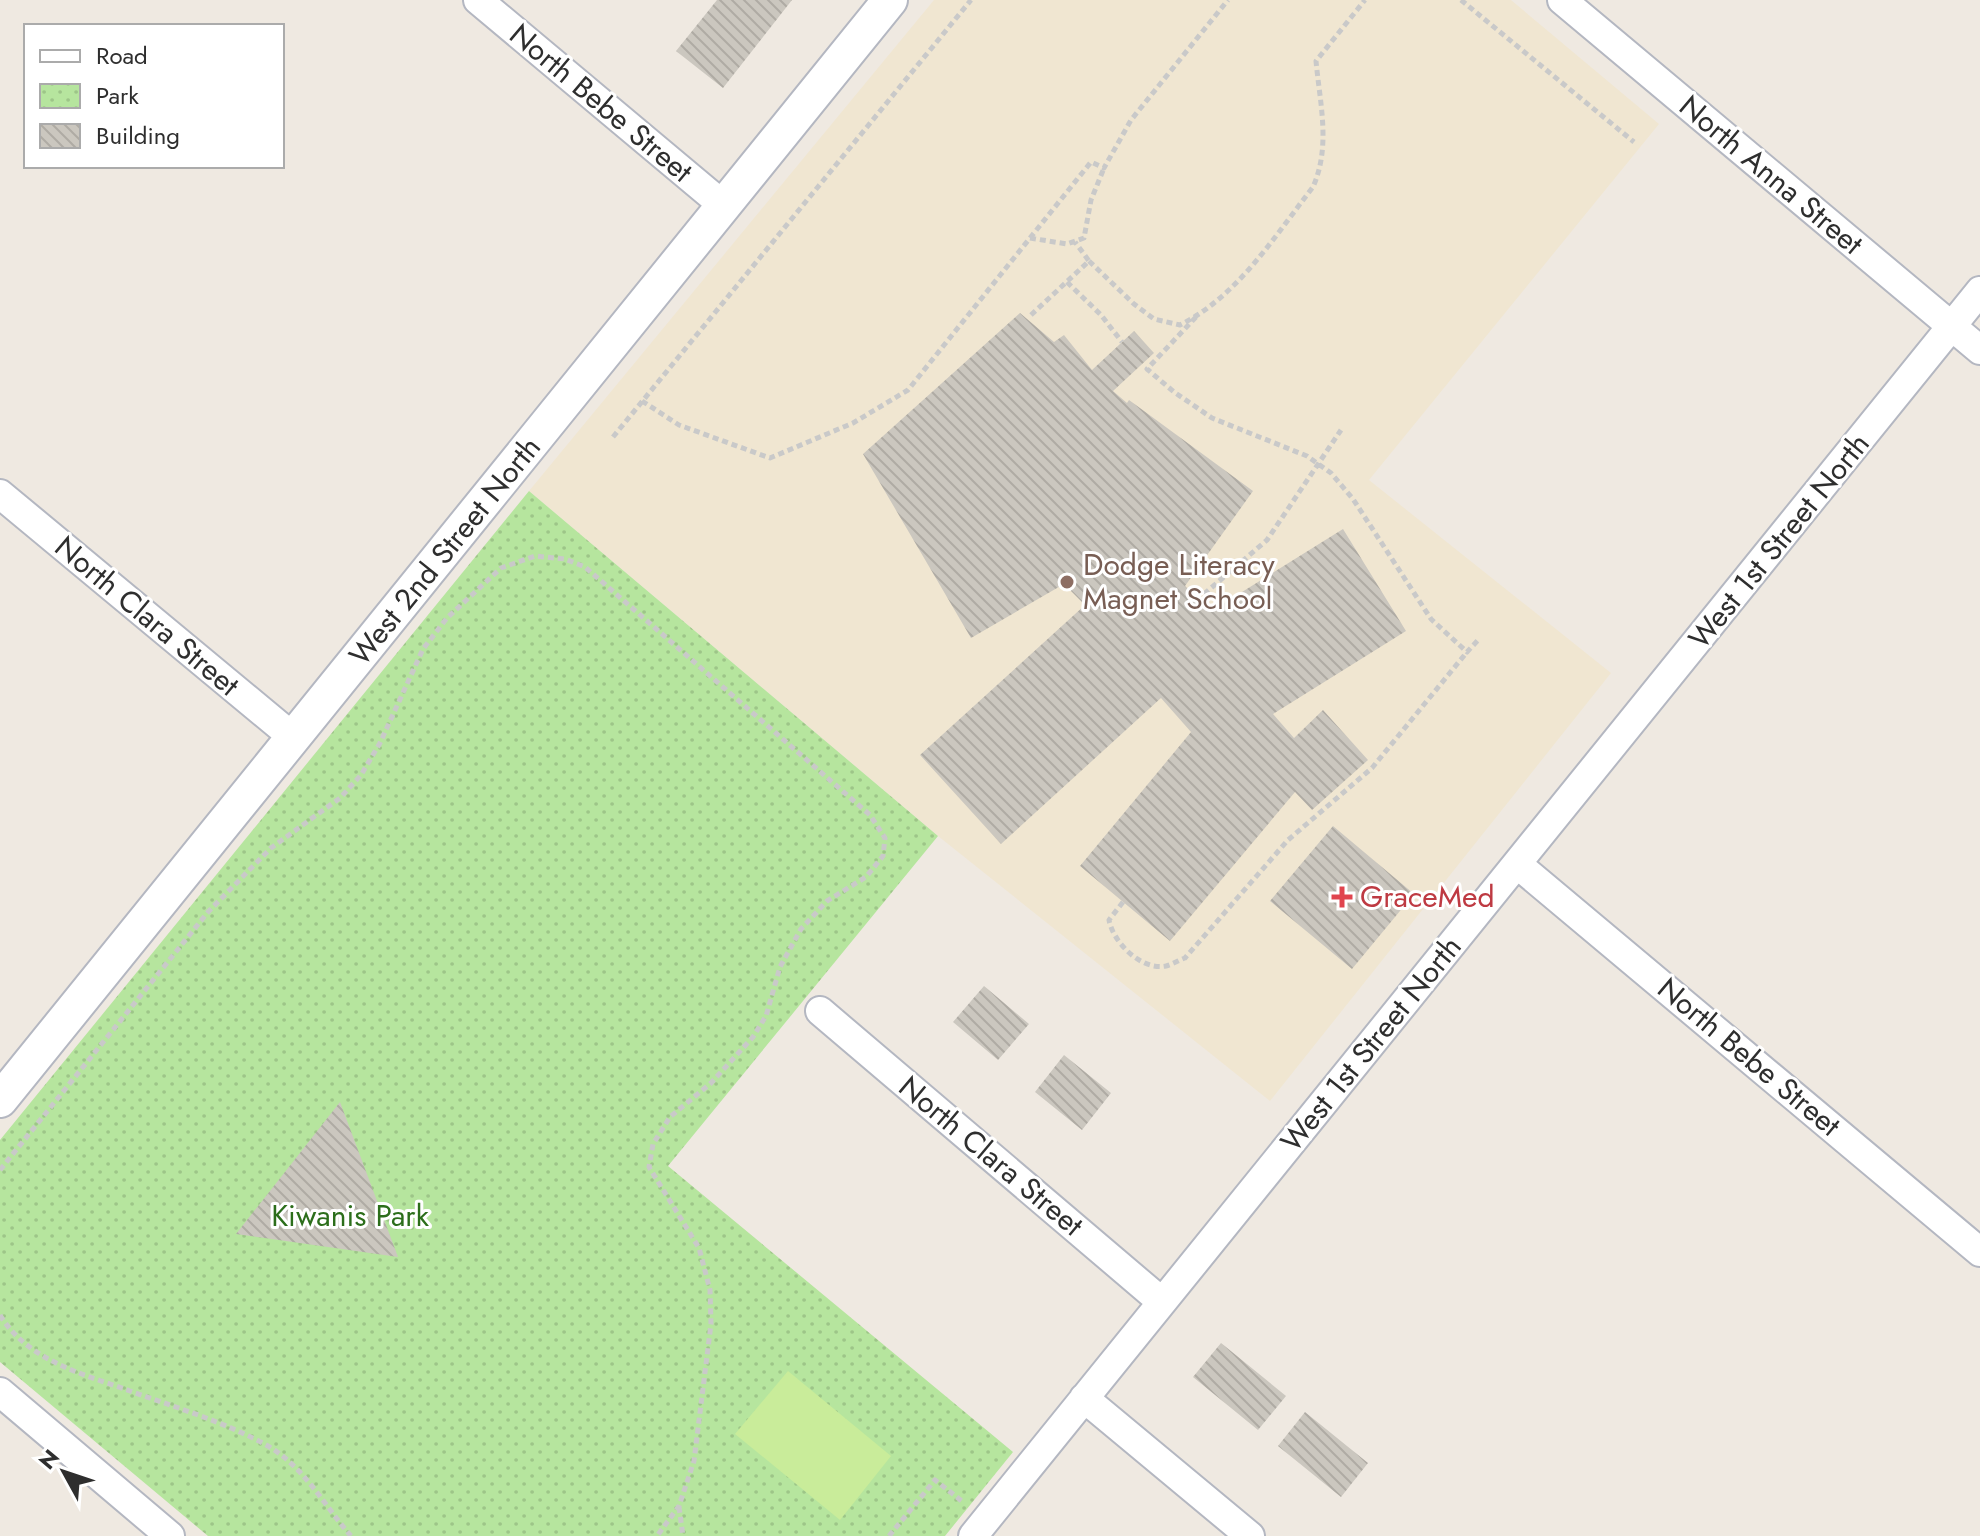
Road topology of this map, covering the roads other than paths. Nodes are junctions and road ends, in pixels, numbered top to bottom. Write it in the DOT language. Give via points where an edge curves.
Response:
graph roads {
  1 [pos="478,0"];
  2 [pos="890,0"];
  3 [pos="1562,0"];
  4 [pos="724,206"];
  5 [pos="1980,291"];
  6 [pos="1952,326"];
  7 [pos="1980,350"];
  8 [pos="0,494"];
  9 [pos="294,738"];
  10 [pos="1517,864"];
  11 [pos="820,1011"];
  12 [pos="0,1100"];
  13 [pos="1980,1252"];
  14 [pos="1162,1302"];
  15 [pos="0,1392"];
  16 [pos="1084,1398"];
  17 [pos="979,1528"];
  18 [pos="170,1536"];
  19 [pos="1250,1536"];
  1 -- 4 [label="street, North Bebe Street"];
  2 -- 4 [label="street, West 2nd Street North"];
  3 -- 6 [label="street, North Anna Street"];
  4 -- 9 [label="street, West 2nd Street North"];
  5 -- 6 [label="street, West 1st Street North"];
  6 -- 7 [label="street, North Anna Street"];
  6 -- 10 [label="street, West 1st Street North"];
  8 -- 9 [label="street, North Clara Street"];
  9 -- 12 [label="street, West 2nd Street North"];
  10 -- 13 [label="street, North Bebe Street"];
  10 -- 14 [label="street, West 1st Street North"];
  11 -- 14 [label="street, North Clara Street"];
  14 -- 16 [label="street, West 1st Street North"];
  15 -- 18 [label="street"];
  16 -- 17 [label="street, West 1st Street North"];
  16 -- 19 [label="street"];
}
